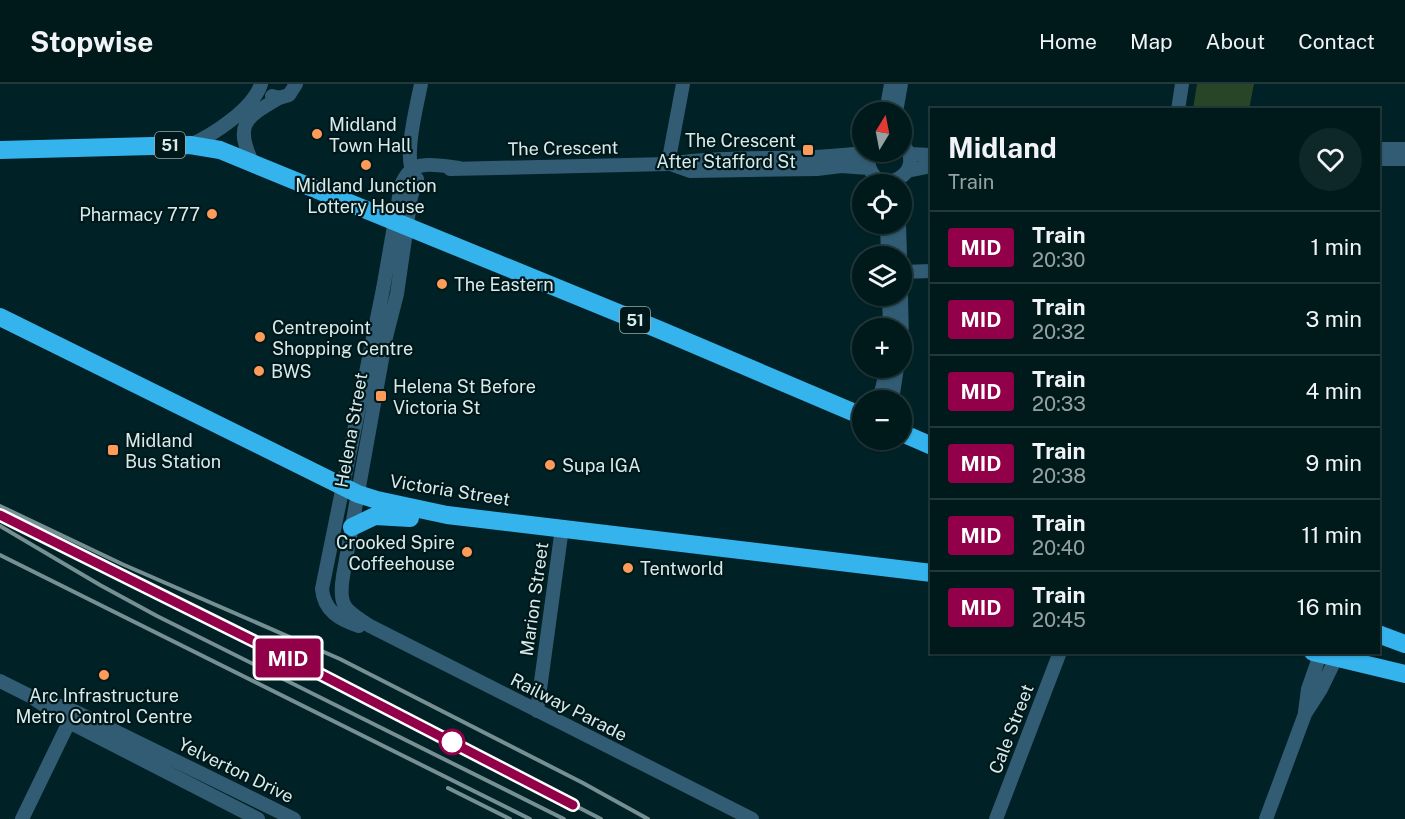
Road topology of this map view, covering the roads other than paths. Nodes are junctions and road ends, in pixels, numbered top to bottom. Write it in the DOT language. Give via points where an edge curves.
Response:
graph roads {
  1 [pos="262,84"];
  2 [pos="421,84"];
  3 [pos="682,84"];
  4 [pos="891,84"];
  5 [pos="901,84"];
  6 [pos="1182,84"];
  7 [pos="298,86"];
  8 [pos="279,98"];
  9 [pos="888,102"];
  10 [pos="898,102"];
  11 [pos="1178,108"];
  12 [pos="190,145"];
  13 [pos="1380,149"];
  14 [pos="1405,149"];
  15 [pos="0,150"];
  16 [pos="912,151"];
  17 [pos="852,153"];
  18 [pos="930,155"];
  19 [pos="1380,159"];
  20 [pos="1405,159"];
  21 [pos="868,162"];
  22 [pos="253,164"];
  23 [pos="668,164"];
  24 [pos="930,167"];
  25 [pos="869,168"];
  26 [pos="413,174"];
  27 [pos="873,174"];
  28 [pos="912,174"];
  29 [pos="401,224"];
  30 [pos="930,271"];
  31 [pos="912,272"];
  32 [pos="1,317"];
  33 [pos="852,412"];
  34 [pos="912,437"];
  35 [pos="930,445"];
  36 [pos="350,490"];
  37 [pos="447,515"];
  38 [pos="352,527"];
  39 [pos="562,528"];
  40 [pos="930,573"];
  41 [pos="322,589"];
  42 [pos="340,593"];
  43 [pos="370,626"];
  44 [pos="1380,633"];
  45 [pos="1405,644"];
  46 [pos="1059,654"];
  47 [pos="1326,654"];
  48 [pos="1405,674"];
  49 [pos="0,681"];
  50 [pos="537,711"];
  51 [pos="72,716"];
  52 [pos="247,796"];
  53 [pos="267,805"];
  54 [pos="240,815"];
  55 [pos="22,819"];
  56 [pos="259,819"];
  57 [pos="294,819"];
  58 [pos="752,819"];
  59 [pos="996,819"];
  60 [pos="1266,819"];
  1 -- 8 [label="street" via="270,95"];
  1 -- 12 [label="street" via="247,105 215,132"];
  2 -- 26 [label="street, Helena Street" via="411,142"];
  3 -- 23 [label="street"];
  4 -- 9 [label="street"];
  5 -- 10 [label="street"];
  6 -- 11 [label="street"];
  7 -- 8 [label="street"];
  8 -- 22 [label="street" via="247,120 243,145"];
  12 -- 15 [label="highway, 51"];
  12 -- 22 [label="highway, 51" via="220,150"];
  13 -- 14 [label="street"];
  16 -- 18 [label="street"];
  17 -- 23 [label="street, The Crescent"];
  19 -- 20 [label="street"];
  21 -- 25 [label="street"];
  22 -- 29 [label="highway, 51"];
  23 -- 25 [label="street, The Crescent" via="690,171"];
  23 -- 26 [label="street, The Crescent" via="459,168"];
  24 -- 28 [label="street"];
  25 -- 27 [label="street"];
  26 -- 29 [label="street, Helena Street" via="413,187"];
  29 -- 33 [label="highway, 51"];
  29 -- 36 [label="street, Helena Street" via="397,294"];
  30 -- 31 [label="street"];
  32 -- 36 [label="highway, Victoria Street"];
  34 -- 35 [label="highway"];
  36 -- 37 [label="highway, Victoria Street"];
  36 -- 38 [label="street, Helena Street"];
  36 -- 41 [label="street, Helena Street"];
  37 -- 38 [label="highway" via="428,519 375,516"];
  37 -- 39 [label="highway, Victoria Street"];
  38 -- 42 [label="street, Helena Street"];
  39 -- 40 [label="highway, Victoria Street"];
  39 -- 50 [label="street, Marion Street"];
  41 -- 43 [label="street, Railway Parade" via="324,602 332,613 358,626"];
  42 -- 43 [label="street, Railway Parade" via="347,609"];
  43 -- 50 [label="street, Railway Parade"];
  44 -- 45 [label="highway"];
  46 -- 59 [label="street, Cale Street"];
  47 -- 48 [label="highway"];
  47 -- 60 [label="street" via="1308,689 1305,714"];
  49 -- 51 [label="street, Yelverton Drive"];
  50 -- 58 [label="street, Railway Parade"];
  51 -- 52 [label="street, Yelverton Drive"];
  51 -- 54 [label="street, Yelverton Drive"];
  51 -- 55 [label="street"];
  52 -- 53 [label="street, Yelverton Drive"];
  52 -- 54 [label="street"];
  53 -- 56 [label="street"];
  53 -- 57 [label="street, Yelverton Drive"];
  54 -- 56 [label="street, Yelverton Drive"];
}
